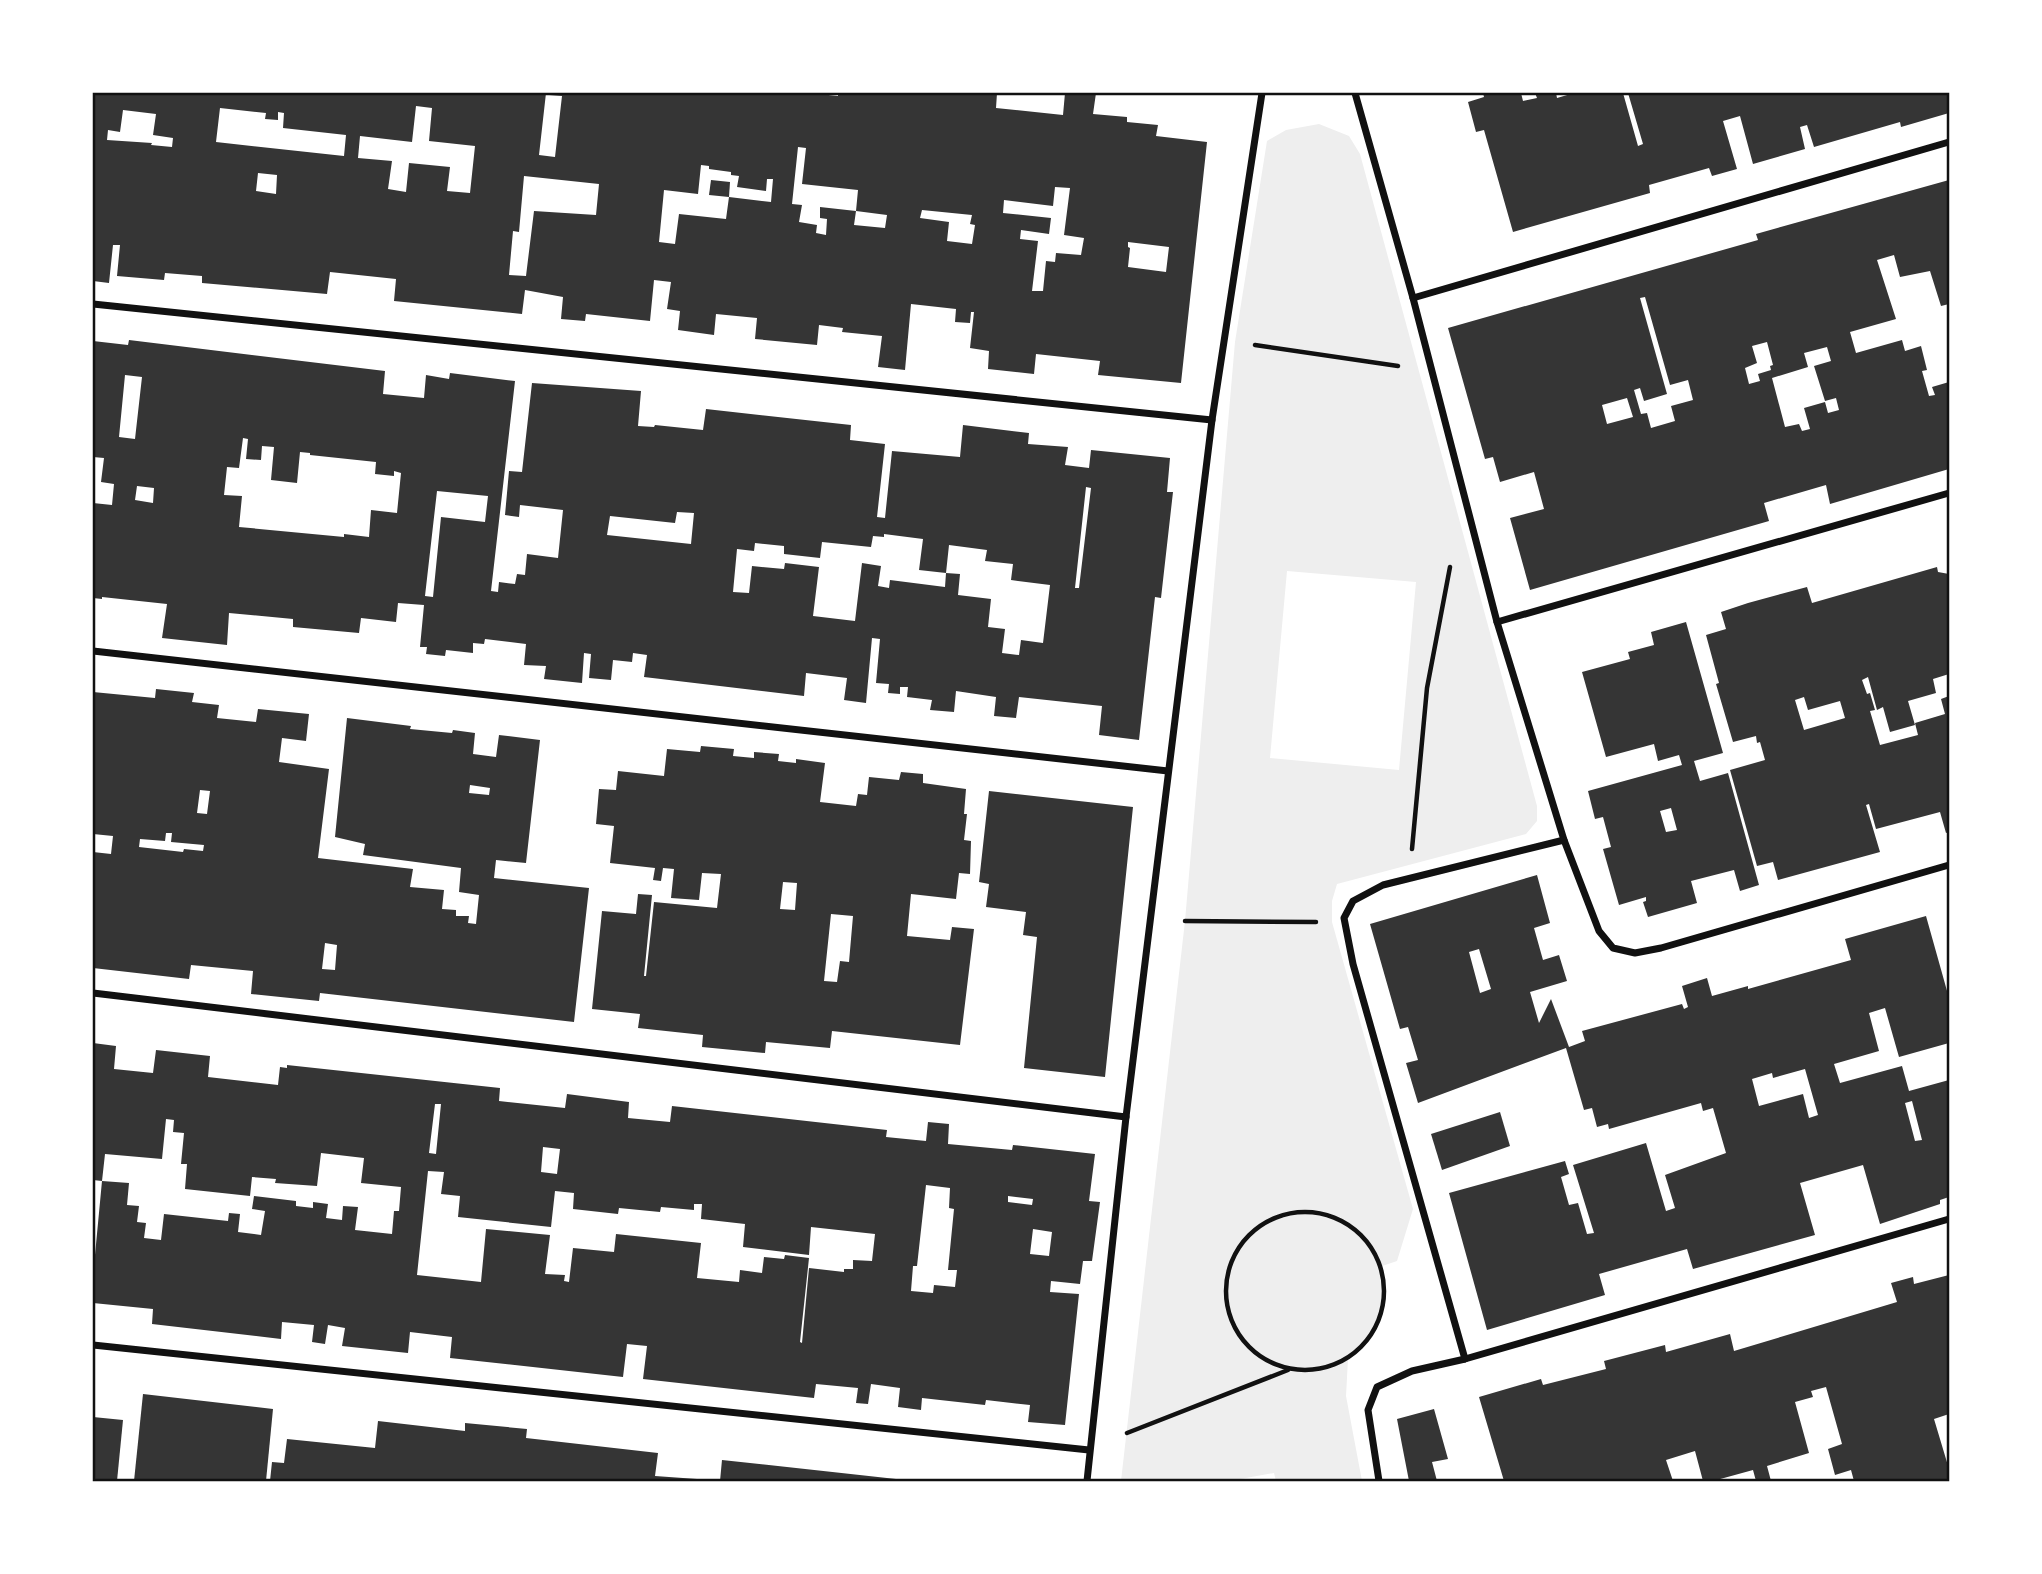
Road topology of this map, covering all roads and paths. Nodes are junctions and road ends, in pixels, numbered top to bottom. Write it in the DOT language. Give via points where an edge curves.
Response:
graph roads {
  1 [pos="1262,93"];
  2 [pos="1355,93"];
  3 [pos="1949,142"];
  4 [pos="1413,299"];
  5 [pos="93,304"];
  6 [pos="1248,344"];
  7 [pos="1404,367"];
  8 [pos="1212,420"];
  9 [pos="1949,493"];
  10 [pos="1452,559"];
  11 [pos="1497,622"];
  12 [pos="93,651"];
  13 [pos="1168,771"];
  14 [pos="1564,840"];
  15 [pos="1412,850"];
  16 [pos="1949,864"];
  17 [pos="1343,918"];
  18 [pos="1185,921"];
  19 [pos="93,993"];
  20 [pos="1126,1117"];
  21 [pos="1949,1219"];
  22 [pos="93,1345"];
  23 [pos="1465,1359"];
  24 [pos="1289,1370"];
  25 [pos="1127,1433"];
  26 [pos="1089,1450"];
  27 [pos="1087,1481"];
  28 [pos="1378,1481"];
  1 -- 8 [label="street"];
  2 -- 4 [label="street"];
  3 -- 4 [label="street"];
  4 -- 11 [label="street"];
  5 -- 8 [label="street"];
  6 -- 7 [label="path"];
  8 -- 13 [label="street"];
  9 -- 11 [label="street"];
  10 -- 15 [label="path" via="1427,688"];
  11 -- 14 [label="street"];
  12 -- 13 [label="street"];
  13 -- 20 [label="street"];
  14 -- 16 [label="street" via="1599,931 1614,948 1635,953"];
  14 -- 17 [label="street" via="1383,885 1353,901"];
  17 -- 18 [label="path" via="1332,922"];
  17 -- 23 [label="street"];
  19 -- 20 [label="street"];
  20 -- 26 [label="street"];
  21 -- 23 [label="street"];
  22 -- 26 [label="street"];
  23 -- 28 [label="street" via="1412,1371 1377,1387 1368,1410"];
  24 -- 24 [label="path" via="1314,1371 1348,1359 1373,1335 1385,1301 1382,1266 1364,1236 1335,1216 1300,1210 1270,1218 1245,1237 1230,1264 1224,1293 1232,1324 1265,1361"];
  24 -- 25 [label="path"];
  26 -- 27 [label="street"];
}
